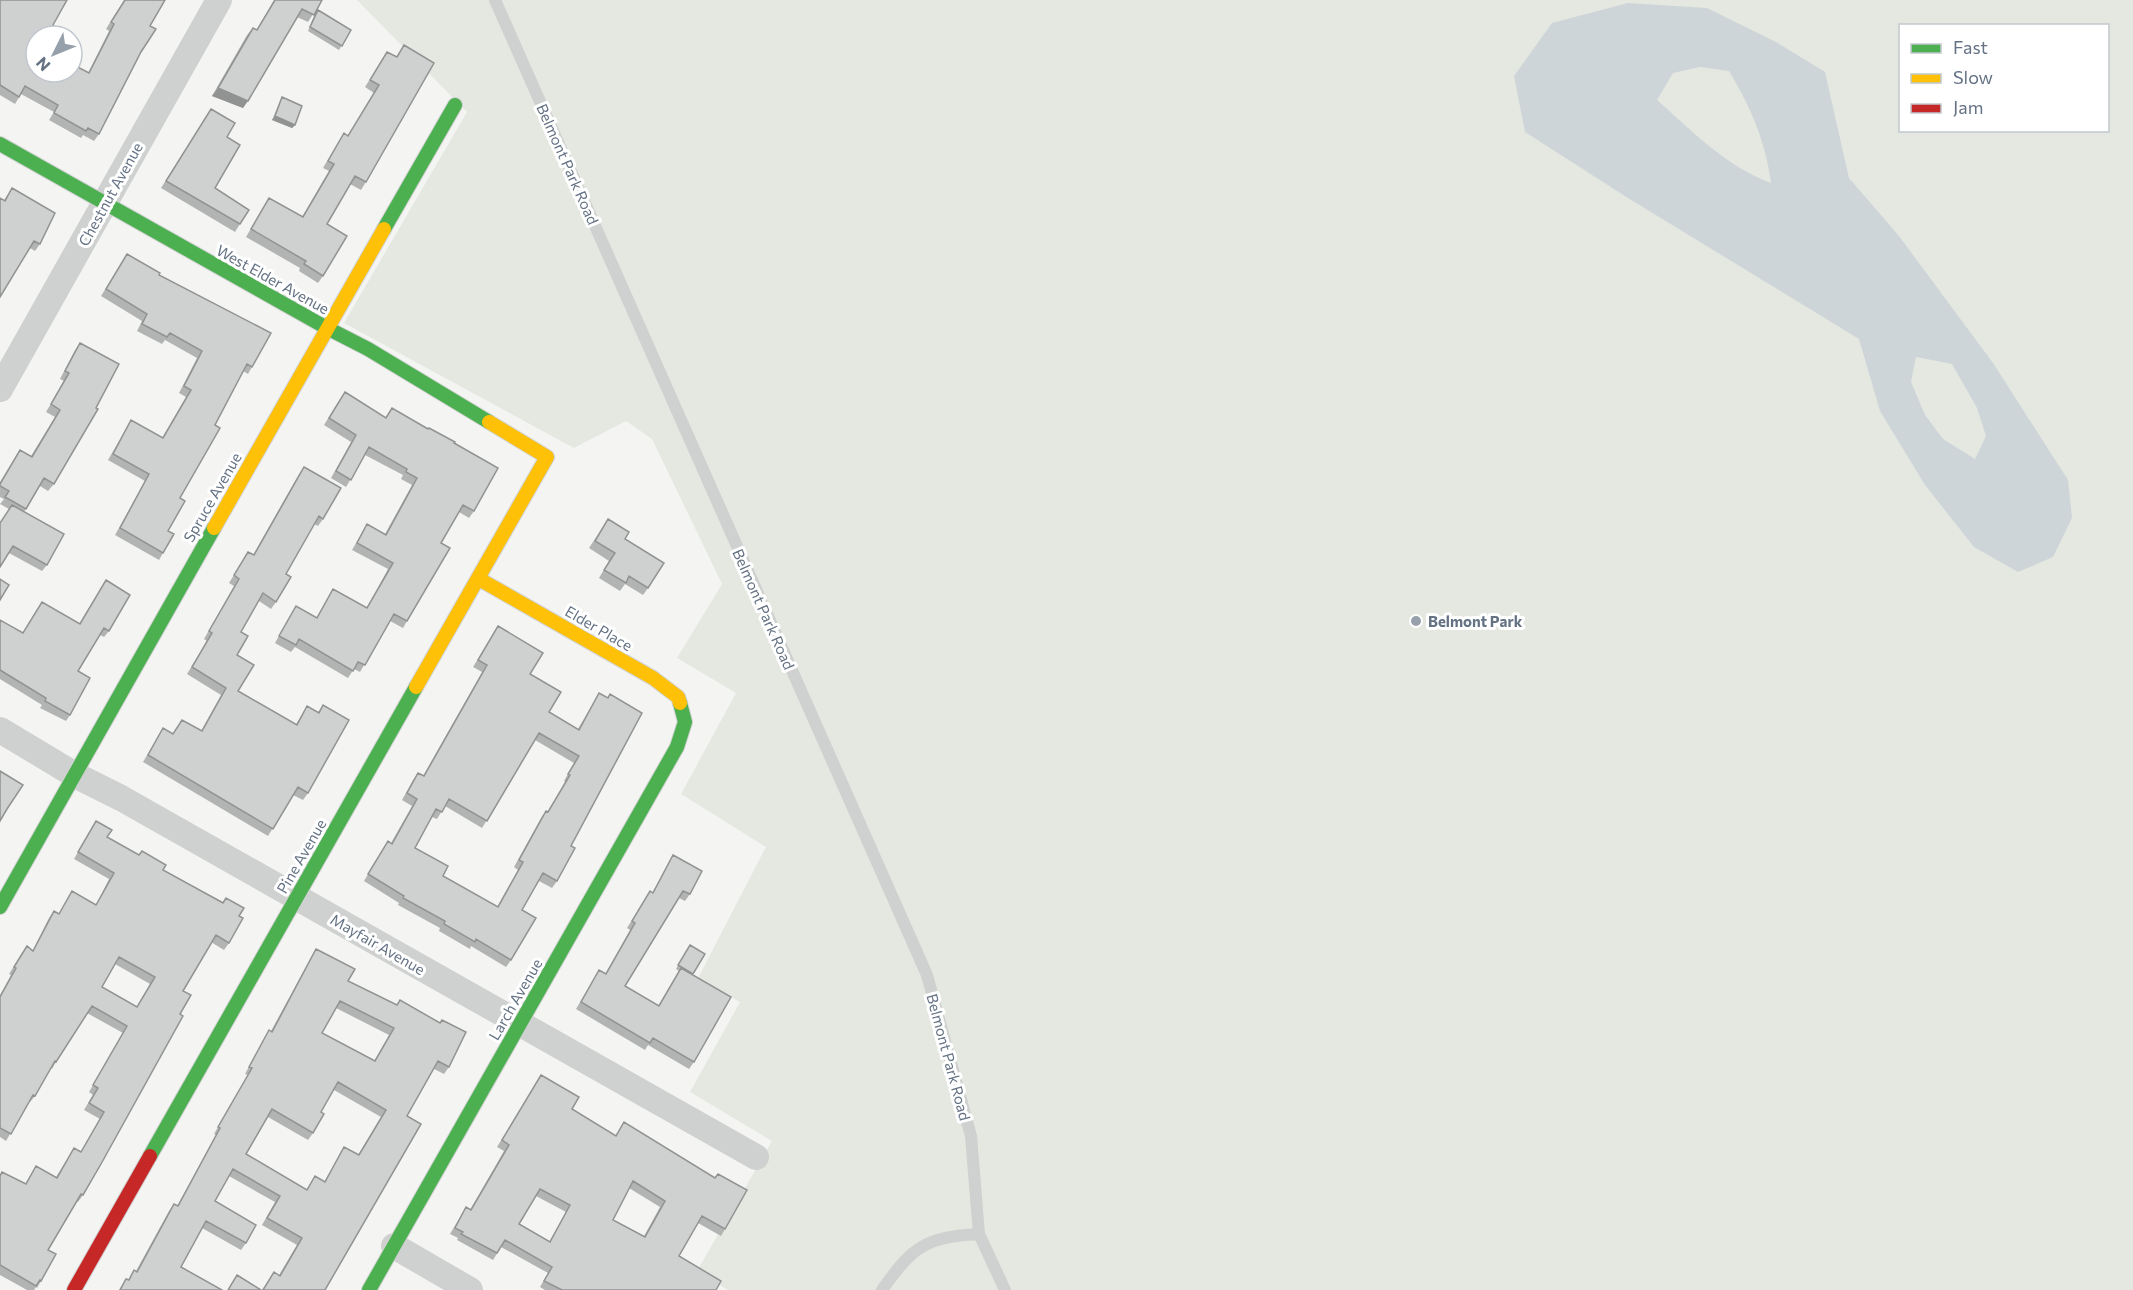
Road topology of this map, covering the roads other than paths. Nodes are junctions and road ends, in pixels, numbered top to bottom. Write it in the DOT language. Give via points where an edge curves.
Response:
graph roads {
  1 [pos="219,0"];
  2 [pos="495,0"];
  3 [pos="455,105"];
  4 [pos="0,144"];
  5 [pos="104,203"];
  6 [pos="327,328"];
  7 [pos="0,388"];
  8 [pos="529,446"];
  9 [pos="479,579"];
  10 [pos="685,722"];
  11 [pos="0,730"];
  12 [pos="75,775"];
  13 [pos="296,898"];
  14 [pos="0,907"];
  15 [pos="519,1024"];
  16 [pos="756,1157"];
  17 [pos="979,1234"];
  18 [pos="394,1246"];
  19 [pos="74,1290"];
  20 [pos="369,1290"];
  21 [pos="470,1290"];
  22 [pos="882,1290"];
  23 [pos="1005,1290"];
  1 -- 5 [label="street, Chestnut Avenue"];
  2 -- 17 [label="lane, Belmont Park Road" via="927,975 971,1136"];
  3 -- 6 [label="street, Spruce Avenue"];
  4 -- 5 [label="street, West Elder Avenue"];
  5 -- 6 [label="street, West Elder Avenue"];
  5 -- 7 [label="street, Chestnut Avenue"];
  6 -- 8 [label="street, West Elder Avenue"];
  6 -- 12 [label="street, Spruce Avenue"];
  8 -- 9 [label="street, Pine Avenue" via="547,457"];
  9 -- 10 [label="street, Elder Place" via="653,678 678,697"];
  9 -- 13 [label="street, Pine Avenue"];
  10 -- 15 [label="street, Larch Avenue" via="677,747"];
  11 -- 12 [label="street, Mayfair Avenue"];
  12 -- 13 [label="street, Mayfair Avenue"];
  12 -- 14 [label="street, Spruce Avenue"];
  13 -- 15 [label="street, Mayfair Avenue"];
  13 -- 19 [label="street, Pine Avenue"];
  15 -- 16 [label="street, Mayfair Avenue"];
  15 -- 18 [label="street, Larch Avenue"];
  17 -- 22 [label="lane" via="931,1242 897,1269"];
  17 -- 23 [label="lane"];
  18 -- 20 [label="street, Larch Avenue"];
  18 -- 21 [label="street"];
}
